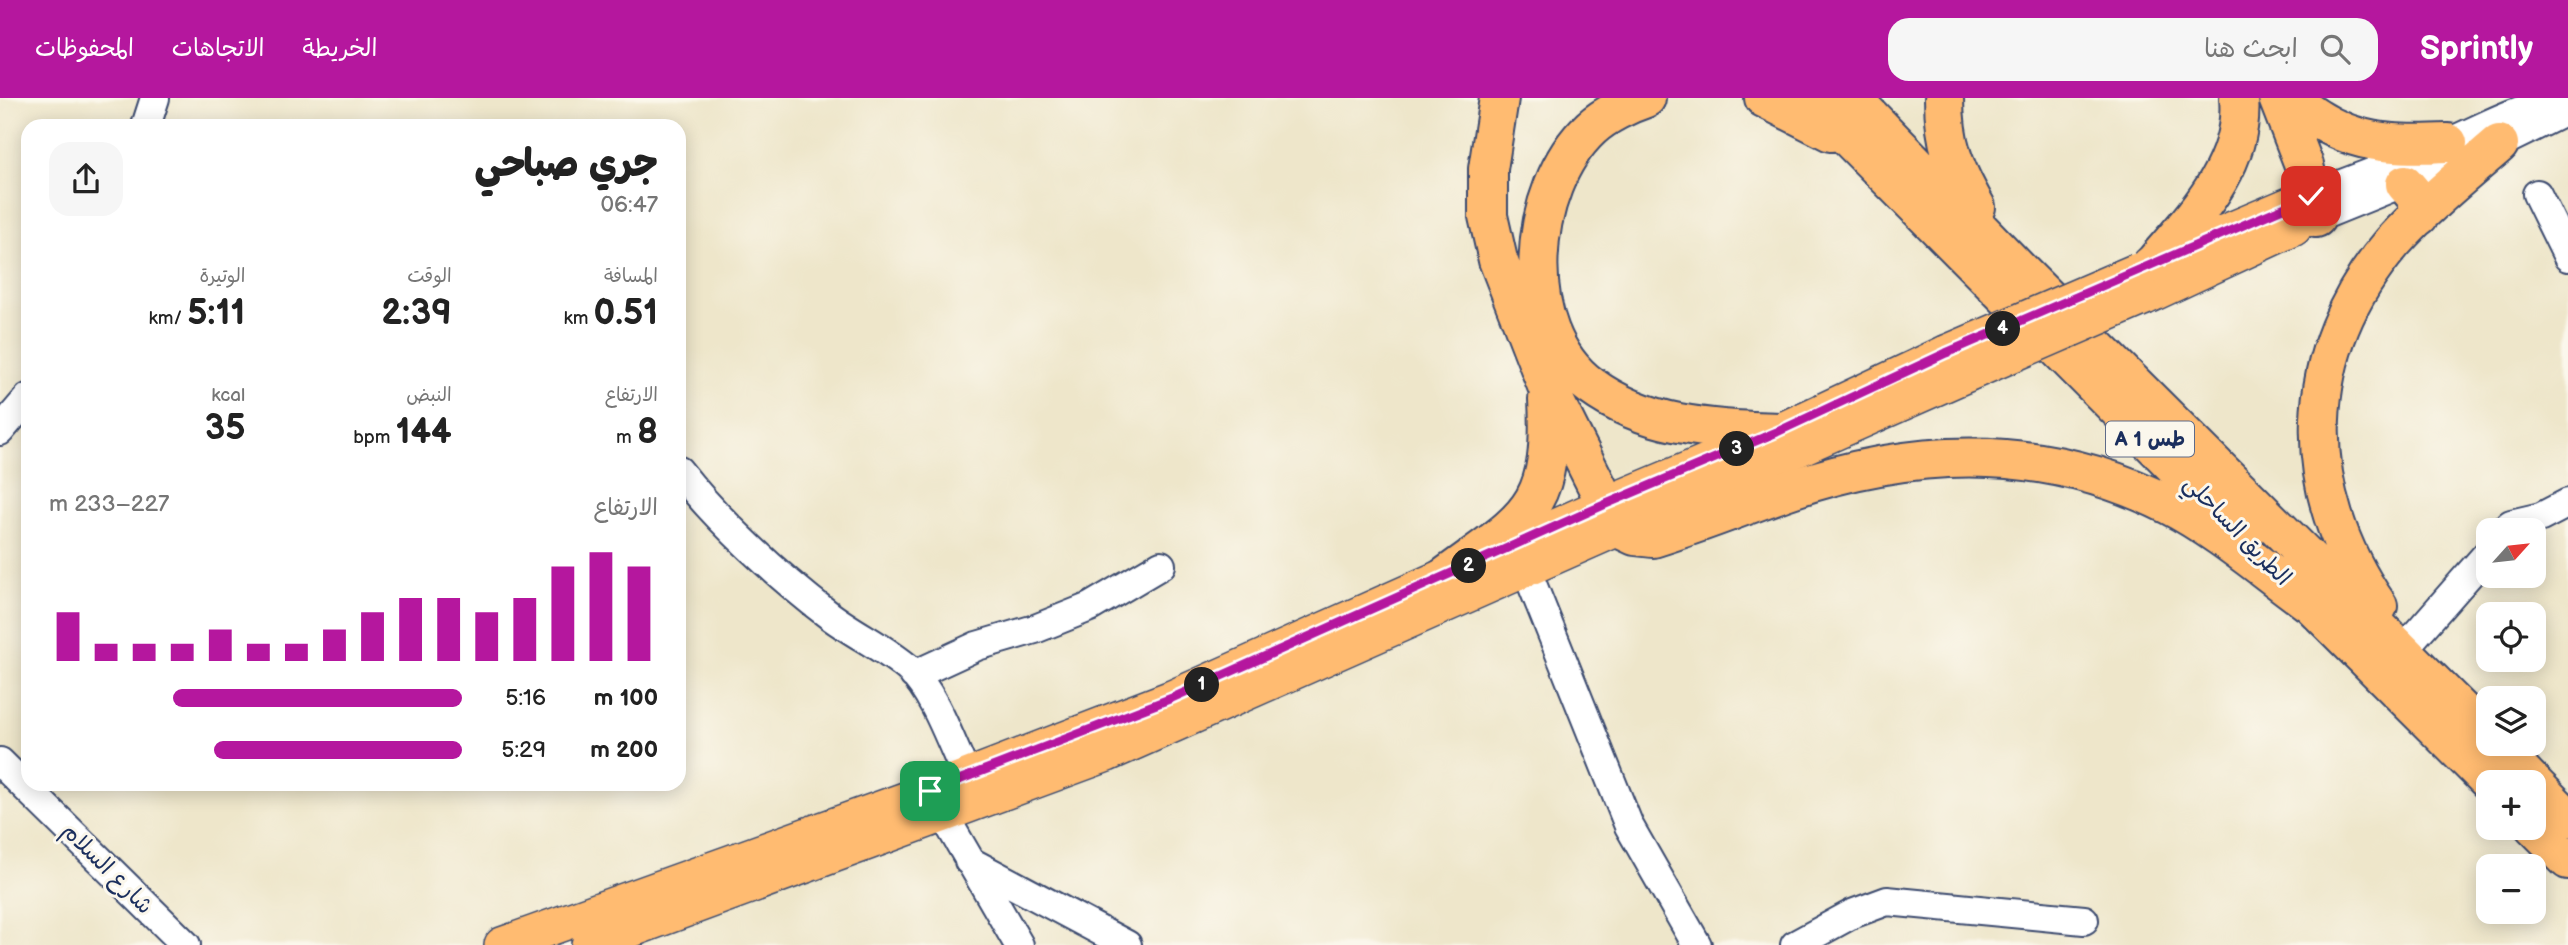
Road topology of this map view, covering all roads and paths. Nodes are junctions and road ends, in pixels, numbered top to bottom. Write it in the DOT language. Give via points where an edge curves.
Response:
graph roads {
  1 [pos="155,98"];
  2 [pos="1499,98"];
  3 [pos="1646,98"];
  4 [pos="1764,98"];
  5 [pos="1809,98"];
  6 [pos="1852,98"];
  7 [pos="1944,98"];
  8 [pos="2239,98"];
  9 [pos="2278,98"];
  10 [pos="2290,98"];
  11 [pos="2568,102"];
  12 [pos="2568,110"];
  13 [pos="148,119"];
  14 [pos="1850,140"];
  15 [pos="2448,143"];
  16 [pos="2499,144"];
  17 [pos="2537,194"];
  18 [pos="2412,200"];
  19 [pos="2314,207"];
  20 [pos="2568,257"];
  21 [pos="2019,270"];
  22 [pos="2146,276"];
  23 [pos="1956,364"];
  24 [pos="1547,386"];
  25 [pos="21,406"];
  26 [pos="0,432"];
  27 [pos="1777,432"];
  28 [pos="686,480"];
  29 [pos="2568,503"];
  30 [pos="1612,516"];
  31 [pos="2537,518"];
  32 [pos="1161,565"];
  33 [pos="1526,569"];
  34 [pos="2476,569"];
  35 [pos="1441,580"];
  36 [pos="2308,602"];
  37 [pos="2411,655"];
  38 [pos="914,675"];
  39 [pos="2476,724"];
  40 [pos="2507,756"];
  41 [pos="0,762"];
  42 [pos="2478,770"];
  43 [pos="2520,770"];
  44 [pos="967,777"];
  45 [pos="21,783"];
  46 [pos="29,791"];
  47 [pos="2546,796"];
  48 [pos="943,814"];
  49 [pos="2568,818"];
  50 [pos="2546,838"];
  51 [pos="2568,860"];
  52 [pos="969,861"];
  53 [pos="2084,920"];
  54 [pos="186,945"];
  55 [pos="502,945"];
  56 [pos="589,945"];
  57 [pos="1019,945"];
  58 [pos="1127,945"];
  59 [pos="1697,945"];
  60 [pos="1795,945"];
  1 -- 13 [label="street"];
  2 -- 24 [label="highway" via="1488,169 1488,216 1498,260"];
  3 -- 27 [label="highway" via="1592,127 1554,180 1540,225 1545,317 1566,356 1589,384 1653,419 1702,429"];
  4 -- 14 [label="highway"];
  5 -- 14 [label="highway, الطريق الساحلي / A 1 طس"];
  6 -- 21 [label="highway, الطريق الساحلي / A 1 طس"];
  7 -- 21 [label="highway" via="1944,131 1953,165 1977,210"];
  8 -- 22 [label="highway" via="2241,112 2231,153 2210,197"];
  9 -- 19 [label="highway" via="2304,165"];
  10 -- 15 [label="highway" via="2343,134 2376,143"];
  11 -- 15 [label="street" via="2501,117"];
  12 -- 16 [label="street"];
  14 -- 36 [label="highway, الطريق الساحلي / A 1 طس"];
  15 -- 19 [label="street"];
  16 -- 18 [label="highway"];
  17 -- 20 [label="street"];
  18 -- 19 [label="street"];
  18 -- 37 [label="highway" via="2352,302 2326,370 2319,405 2322,476 2330,510 2357,576"];
  19 -- 22 [label="main road"];
  21 -- 37 [label="highway, الطريق الساحلي / A 1 طس"];
  22 -- 23 [label="main road, bridge"];
  23 -- 27 [label="main road"];
  23 -- 30 [label="main road"];
  24 -- 30 [label="highway"];
  24 -- 35 [label="highway" via="1550,440 1543,484 1534,505"];
  25 -- 26 [label="street"];
  27 -- 30 [label="main road"];
  28 -- 38 [label="street" via="793,586"];
  29 -- 31 [label="street"];
  30 -- 33 [label="main road"];
  30 -- 35 [label="main road"];
  30 -- 36 [label="highway" via="1635,536 1653,538 1790,489 1882,465 1945,457 2009,459 2099,475 2170,506"];
  32 -- 38 [label="street" via="1090,607 977,646"];
  33 -- 48 [label="main road" via="1107,754"];
  33 -- 59 [label="street" via="1629,825"];
  34 -- 37 [label="street"];
  35 -- 44 [label="main road" via="1172,698"];
  36 -- 42 [label="highway, الطريق الساحلي / A 1 طس"];
  37 -- 39 [label="highway, الطريق الساحلي / A 1 طس"];
  38 -- 44 [label="street"];
  40 -- 43 [label="highway"];
  41 -- 45 [label="street, شارع السلام"];
  44 -- 55 [label="main road"];
  46 -- 54 [label="street, شارع السلام"];
  47 -- 49 [label="highway"];
  48 -- 52 [label="street"];
  48 -- 56 [label="main road"];
  50 -- 51 [label="highway"];
  52 -- 57 [label="street"];
  52 -- 58 [label="street"];
  53 -- 60 [label="street" via="1887,901"];
}
